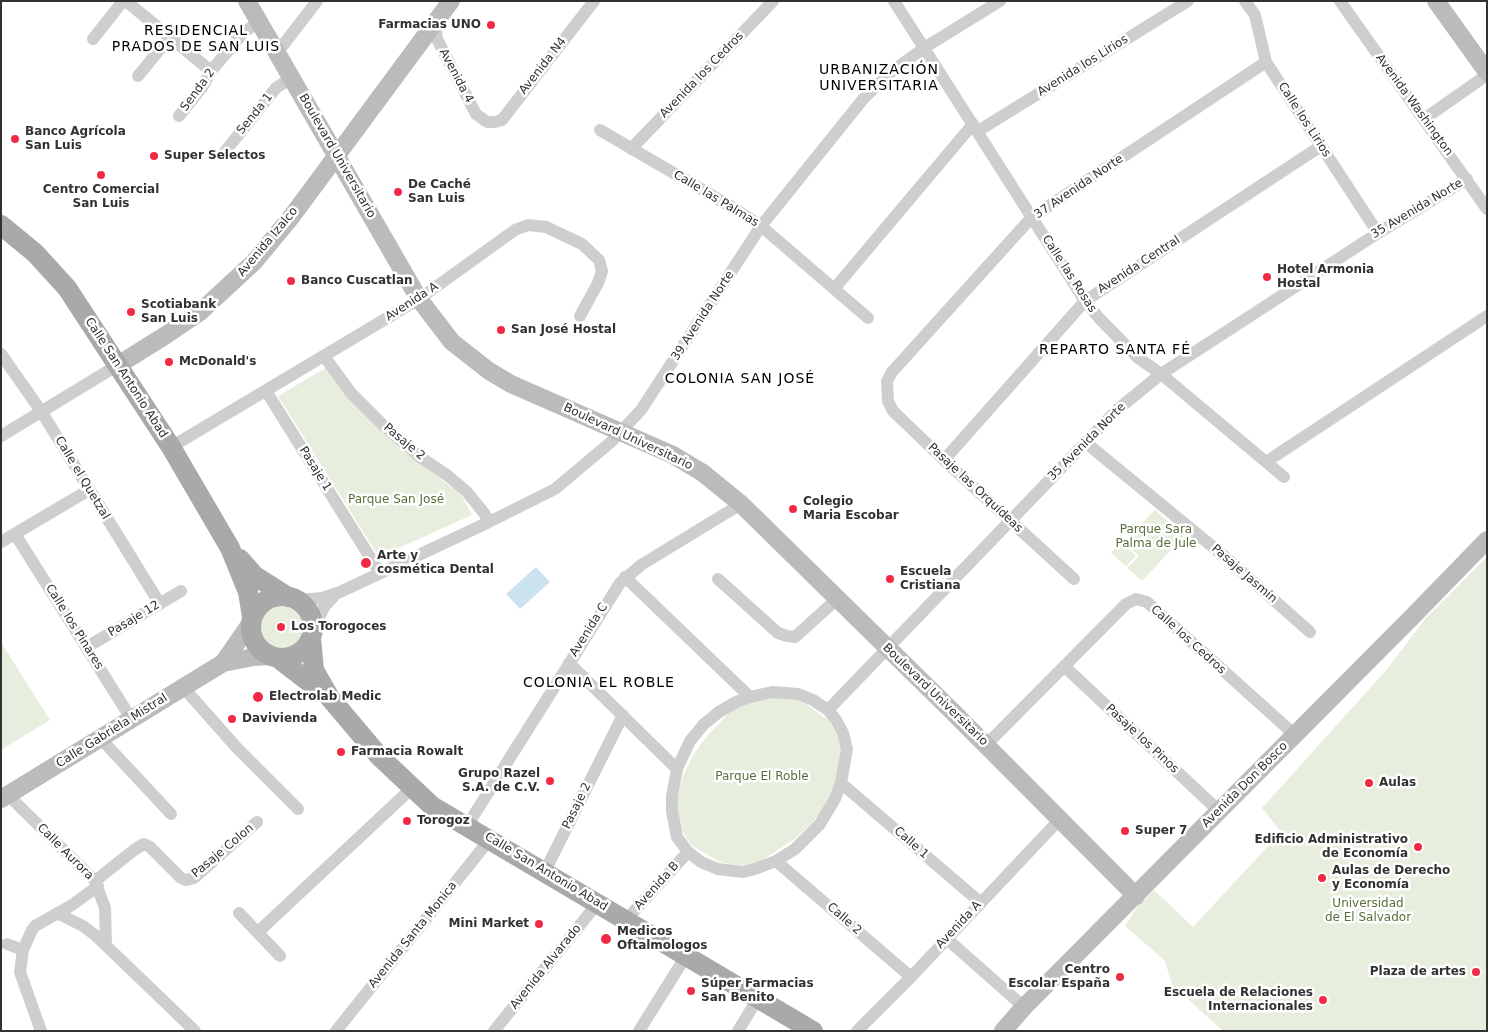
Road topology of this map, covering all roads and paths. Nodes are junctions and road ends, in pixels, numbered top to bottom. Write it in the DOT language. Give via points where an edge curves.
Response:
graph roads {
  1 [pos="124,1"];
  2 [pos="248,1"];
  3 [pos="317,1"];
  4 [pos="451,1"];
  5 [pos="594,1"];
  6 [pos="773,1"];
  7 [pos="894,1"];
  8 [pos="1000,1"];
  9 [pos="1188,1"];
  10 [pos="1245,1"];
  11 [pos="1340,1"];
  12 [pos="1436,1"];
  13 [pos="260,22"];
  14 [pos="435,24"];
  15 [pos="170,37"];
  16 [pos="93,39"];
  17 [pos="924,48"];
  18 [pos="277,53"];
  19 [pos="1266,62"];
  20 [pos="211,70"];
  21 [pos="1487,74"];
  22 [pos="138,76"];
  23 [pos="291,78"];
  24 [pos="178,116"];
  25 [pos="1424,119"];
  26 [pos="487,122"];
  27 [pos="976,128"];
  28 [pos="600,130"];
  29 [pos="1321,146"];
  30 [pos="631,149"];
  31 [pos="223,154"];
  32 [pos="336,155"];
  33 [pos="1467,179"];
  34 [pos="1487,209"];
  35 [pos="1032,217"];
  36 [pos="1,225"];
  37 [pos="761,226"];
  38 [pos="1378,233"];
  39 [pos="834,289"];
  40 [pos="419,299"];
  41 [pos="1085,301"];
  42 [pos="580,316"];
  43 [pos="1487,316"];
  44 [pos="868,318"];
  45 [pos="1,354"];
  46 [pos="324,356"];
  47 [pos="118,365"];
  48 [pos="1161,374"];
  49 [pos="886,390"];
  50 [pos="266,391"];
  51 [pos="42,411"];
  52 [pos="621,433"];
  53 [pos="1,436"];
  54 [pos="1085,442"];
  55 [pos="171,447"];
  56 [pos="944,460"];
  57 [pos="1266,462"];
  58 [pos="1284,477"];
  59 [pos="89,490"];
  60 [pos="741,504"];
  61 [pos="1010,520"];
  62 [pos="489,522"];
  63 [pos="16,534"];
  64 [pos="1487,540"];
  65 [pos="1,542"];
  66 [pos="230,548"];
  67 [pos="380,573"];
  68 [pos="626,577"];
  69 [pos="718,579"];
  70 [pos="1074,579"];
  71 [pos="181,591"];
  72 [pos="340,592"];
  73 [pos="292,598"];
  74 [pos="837,599"];
  75 [pos="160,604"];
  76 [pos="251,621"];
  77 [pos="1310,632"];
  78 [pos="312,634"];
  79 [pos="87,647"];
  80 [pos="887,648"];
  81 [pos="274,657"];
  82 [pos="223,662"];
  83 [pos="569,663"];
  84 [pos="1065,667"];
  85 [pos="183,687"];
  86 [pos="750,697"];
  87 [pos="330,698"];
  88 [pos="828,710"];
  89 [pos="623,715"];
  90 [pos="132,720"];
  91 [pos="1294,735"];
  92 [pos="101,739"];
  93 [pos="986,745"];
  94 [pos="677,769"];
  95 [pos="841,783"];
  96 [pos="412,788"];
  97 [pos="4,797"];
  98 [pos="298,809"];
  99 [pos="1219,811"];
  100 [pos="171,814"];
  101 [pos="1060,819"];
  102 [pos="257,822"];
  103 [pos="467,826"];
  104 [pos="490,839"];
  105 [pos="688,852"];
  106 [pos="776,860"];
  107 [pos="545,871"];
  108 [pos="97,884"];
  109 [pos="1136,896"];
  110 [pos="980,903"];
  111 [pos="598,904"];
  112 [pos="57,913"];
  113 [pos="240,913"];
  114 [pos="626,920"];
  115 [pos="258,932"];
  116 [pos="947,939"];
  117 [pos="7,944"];
  118 [pos="106,944"];
  119 [pos="22,950"];
  120 [pos="280,956"];
  121 [pos="686,956"];
  122 [pos="911,977"];
  123 [pos="758,998"];
  124 [pos="1024,1007"];
  125 [pos="41,1031"];
  126 [pos="195,1031"];
  127 [pos="336,1031"];
  128 [pos="494,1031"];
  129 [pos="639,1031"];
  130 [pos="738,1031"];
  131 [pos="813,1031"];
  132 [pos="857,1031"];
  133 [pos="1003,1031"];
  1 -- 15 [label="street"];
  1 -- 16 [label="street"];
  2 -- 13 [label="street, Boulevard Universitario"];
  3 -- 18 [label="street"];
  4 -- 14 [label="street, Avenida Izalco"];
  5 -- 26 [label="street, Avenida N4" via="502,120"];
  6 -- 30 [label="street, Avenida los Cedros"];
  7 -- 17 [label="street, Calle las Rosas"];
  8 -- 17 [label="street, 39 Avenida Norte"];
  9 -- 27 [label="street, Avenida los Lirios"];
  10 -- 19 [label="street, Calle los Lirios" via="1255,15"];
  11 -- 25 [label="street, Avenida Washington"];
  12 -- 21 [label="street"];
  13 -- 18 [label="street, Boulevard Universitario"];
  13 -- 20 [label="street, Senda 2" via="246,30"];
  14 -- 26 [label="street, Avenida 4" via="437,40 476,114"];
  14 -- 32 [label="street, Avenida Izalco"];
  15 -- 20 [label="street"];
  15 -- 22 [label="street"];
  17 -- 27 [label="street, Calle las Rosas"];
  17 -- 37 [label="street, 39 Avenida Norte" via="891,72 864,98"];
  18 -- 23 [label="street, Boulevard Universitario"];
  19 -- 29 [label="street, Calle los Lirios"];
  19 -- 35 [label="street, 37 Avenida Norte"];
  20 -- 24 [label="street, Senda 2" via="203,86"];
  21 -- 25 [label="street"];
  23 -- 31 [label="street, Senda 1" via="276,88"];
  23 -- 32 [label="street, Boulevard Universitario"];
  25 -- 33 [label="street, Avenida Washington"];
  27 -- 35 [label="street, Calle las Rosas"];
  27 -- 39 [label="street, Avenida los Lirios"];
  28 -- 30 [label="street, Calle las Palmas"];
  29 -- 38 [label="street, Calle los Lirios"];
  29 -- 41 [label="street, Avenida Central"];
  30 -- 37 [label="street, Calle las Palmas"];
  32 -- 40 [label="street, Boulevard Universitario"];
  32 -- 47 [label="street, Avenida Izalco" via="247,269 200,312"];
  33 -- 34 [label="street, Avenida Washington"];
  33 -- 38 [label="street, 35 Avenida Norte"];
  35 -- 41 [label="street, Calle las Rosas"];
  35 -- 49 [label="street, 37 Avenida Norte" via="892,372 886,381"];
  36 -- 47 [label="main road, Calle San Antonio Abad" via="35,253 67,288"];
  37 -- 39 [label="street, Calle las Palmas"];
  37 -- 52 [label="street, 39 Avenida Norte" via="642,410"];
  38 -- 48 [label="street, 35 Avenida Norte"];
  39 -- 44 [label="street, Calle las Palmas"];
  40 -- 42 [label="street, Avenida A" via="515,230 528,225 546,227 582,244 599,260 602,271 598,283"];
  40 -- 46 [label="street, Avenida A"];
  40 -- 52 [label="street, Boulevard Universitario" via="452,342 489,371"];
  41 -- 48 [label="street, Calle las Rosas" via="1116,338"];
  41 -- 56 [label="street, Avenida Central"];
  43 -- 57 [label="street"];
  45 -- 51 [label="street, Calle el Quetzal"];
  46 -- 50 [label="street, Avenida A"];
  46 -- 62 [label="street, Pasaje 2" via="352,393 383,425 467,492"];
  47 -- 51 [label="street, Avenida Izalco"];
  47 -- 55 [label="main road, Calle San Antonio Abad"];
  48 -- 54 [label="street, 35 Avenida Norte" via="1117,410"];
  48 -- 57 [label="street, Calle las Rosas"];
  49 -- 56 [label="street, Pasaje las Orquídeas" via="893,411"];
  50 -- 55 [label="street, Avenida A"];
  50 -- 67 [label="street, Pasaje 1"];
  51 -- 53 [label="street, Avenida Izalco"];
  51 -- 59 [label="street, Calle el Quetzal"];
  52 -- 60 [label="street, Boulevard Universitario" via="684,461"];
  52 -- 62 [label="street, 39 Avenida Norte" via="555,489"];
  54 -- 61 [label="street, 35 Avenida Norte"];
  54 -- 77 [label="street, Pasaje Jasmín" via="1224,556"];
  55 -- 66 [label="main road, Calle San Antonio Abad"];
  56 -- 61 [label="street, Pasaje las Orquídeas"];
  57 -- 58 [label="street, Calle las Rosas"];
  59 -- 63 [label="street"];
  59 -- 75 [label="street, Calle el Quetzal"];
  60 -- 68 [label="street, Avenida C"];
  60 -- 74 [label="street, Boulevard Universitario"];
  61 -- 70 [label="street, Pasaje las Orquídeas"];
  61 -- 80 [label="street, 35 Avenida Norte"];
  62 -- 67 [label="street, 39 Avenida Norte"];
  63 -- 65 [label="street"];
  63 -- 79 [label="street, Calle los Pinares"];
  64 -- 91 [label="street, Avenida Don Bosco"];
  66 -- 73 [label="main road, Calle San Antonio Abad" via="255,576"];
  66 -- 76 [label="main road, Calle San Antonio Abad" via="248,592"];
  67 -- 72 [label="street, 39 Avenida Norte"];
  68 -- 83 [label="street, Avenida C"];
  68 -- 86 [label="street"];
  69 -- 74 [label="street" via="778,633 787,636 795,637"];
  71 -- 75 [label="street, Pasaje 12"];
  72 -- 73 [label="street, 39 Avenida Norte" via="322,598"];
  72 -- 78 [label="street, 39 Avenida Norte" via="324,607"];
  73 -- 76 [label="main road" via="275,597 265,601 257,608"];
  73 -- 78 [label="main road" via="305,606 310,614"];
  74 -- 80 [label="street, Boulevard Universitario"];
  75 -- 79 [label="street, Pasaje 12"];
  76 -- 81 [label="main road" via="256,645"];
  76 -- 82 [label="street, Calle Gabriela Mistral"];
  78 -- 81 [label="main road" via="305,648 297,654"];
  78 -- 87 [label="main road, Calle San Antonio Abad" via="314,670"];
  79 -- 90 [label="street, Calle los Pinares"];
  80 -- 88 [label="street, 35 Avenida Norte"];
  80 -- 93 [label="street, Boulevard Universitario"];
  81 -- 82 [label="street, Calle Gabriela Mistral"];
  81 -- 87 [label="main road, Calle San Antonio Abad"];
  82 -- 85 [label="street, Calle Gabriela Mistral"];
  83 -- 89 [label="street"];
  83 -- 103 [label="street, Avenida C"];
  84 -- 91 [label="street, Calle los Cedros" via="1126,604 1136,599 1147,602"];
  84 -- 93 [label="street"];
  84 -- 99 [label="street, Pasaje los Pinos"];
  85 -- 90 [label="street, Calle Gabriela Mistral"];
  85 -- 98 [label="street" via="237,748"];
  86 -- 88 [label="street" via="772,692 798,694"];
  86 -- 94 [label="street" via="728,706 704,724 690,741"];
  87 -- 96 [label="main road, Calle San Antonio Abad" via="379,756"];
  88 -- 95 [label="street" via="843,733 846,750"];
  89 -- 94 [label="street"];
  89 -- 107 [label="street, Pasaje 2"];
  90 -- 92 [label="street, Calle Gabriela Mistral"];
  91 -- 99 [label="street, Avenida Don Bosco"];
  92 -- 97 [label="street, Calle Gabriela Mistral"];
  92 -- 100 [label="street"];
  93 -- 101 [label="street, Boulevard Universitario"];
  94 -- 105 [label="street" via="672,811 678,837"];
  95 -- 106 [label="street" via="820,824 795,849"];
  95 -- 110 [label="street, Calle 1"];
  96 -- 103 [label="main road, Calle San Antonio Abad" via="432,806"];
  96 -- 115 [label="street"];
  97 -- 108 [label="street, Calle Aurora"];
  99 -- 109 [label="street, Avenida Don Bosco"];
  101 -- 109 [label="street, Boulevard Universitario"];
  101 -- 110 [label="street, Avenida A"];
  102 -- 108 [label="street, Pasaje Colon" via="194,878 178,876 144,844"];
  103 -- 104 [label="main road, Calle San Antonio Abad"];
  104 -- 107 [label="main road, Calle San Antonio Abad"];
  104 -- 127 [label="street, Avenida Santa Monica"];
  105 -- 106 [label="street" via="709,866 732,872 749,871"];
  105 -- 114 [label="street, Avenida B"];
  106 -- 122 [label="street, Calle 2"];
  107 -- 111 [label="main road, Calle San Antonio Abad"];
  108 -- 112 [label="street" via="86,897"];
  108 -- 118 [label="street, Calle Aurora" via="105,908"];
  109 -- 124 [label="street, Avenida Don Bosco"];
  110 -- 116 [label="street, Avenida A"];
  111 -- 114 [label="main road, Calle San Antonio Abad"];
  111 -- 128 [label="street, Avenida Alvarado"];
  112 -- 118 [label="street" via="83,926"];
  112 -- 119 [label="street" via="32,930"];
  113 -- 115 [label="street"];
  114 -- 121 [label="main road, Calle San Antonio Abad"];
  115 -- 120 [label="street"];
  116 -- 122 [label="street, Avenida A"];
  116 -- 124 [label="street"];
  117 -- 119 [label="street"];
  118 -- 126 [label="street"];
  119 -- 125 [label="street" via="20,972"];
  121 -- 123 [label="main road, Calle San Antonio Abad"];
  121 -- 129 [label="street"];
  122 -- 132 [label="street, Avenida A"];
  123 -- 130 [label="street"];
  123 -- 131 [label="main road, Calle San Antonio Abad"];
  124 -- 133 [label="street, Avenida Don Bosco"];
}
